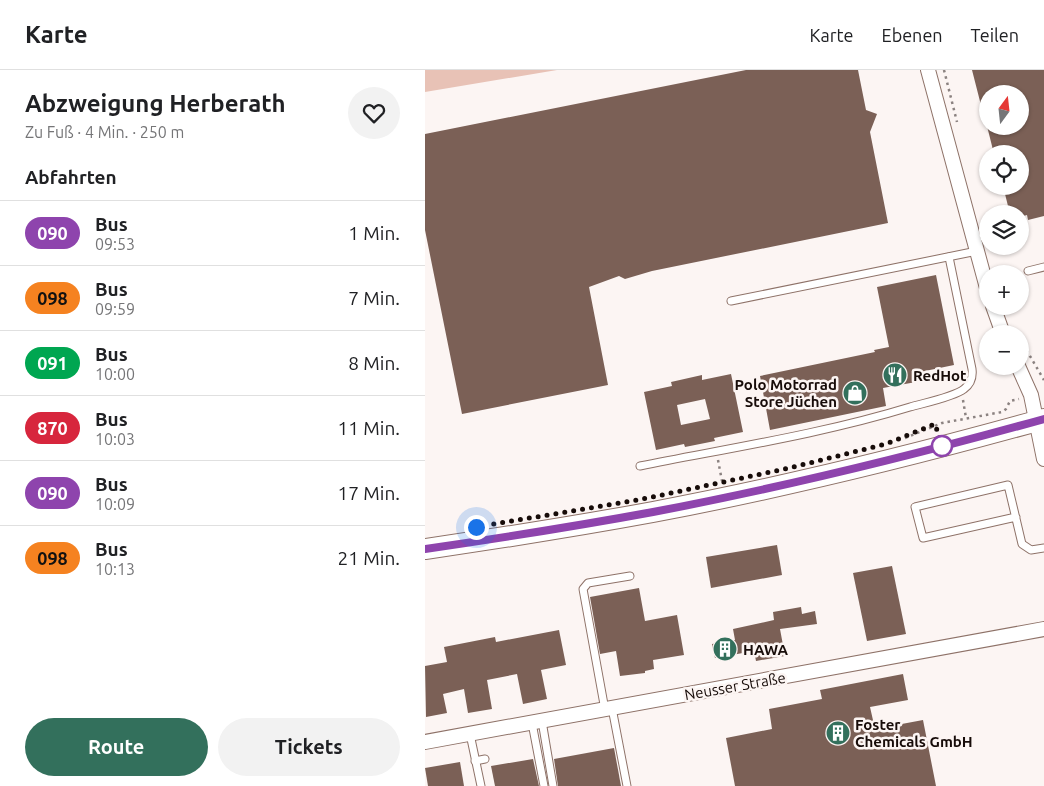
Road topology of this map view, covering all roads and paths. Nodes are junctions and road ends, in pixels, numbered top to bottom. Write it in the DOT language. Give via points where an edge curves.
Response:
graph roads {
  1 [pos="928,70"];
  2 [pos="977,251"];
  3 [pos="949,257"];
  4 [pos="981,265"];
  5 [pos="1044,267"];
  6 [pos="1029,272"];
  7 [pos="731,301"];
  8 [pos="1029,354"];
  9 [pos="1022,375"];
  10 [pos="1044,380"];
  11 [pos="961,391"];
  12 [pos="1031,395"];
  13 [pos="966,418"];
  14 [pos="1040,420"];
  15 [pos="903,438"];
  16 [pos="716,451"];
  17 [pos="1044,459"];
  18 [pos="640,466"];
  19 [pos="722,483"];
  20 [pos="1016,517"];
  21 [pos="1044,548"];
  22 [pos="425,549"];
  23 [pos="630,576"];
  24 [pos="1044,629"];
  25 [pos="609,709"];
  26 [pos="537,722"];
  27 [pos="470,734"];
  28 [pos="425,742"];
  29 [pos="537,750"];
  30 [pos="529,752"];
  31 [pos="485,759"];
  32 [pos="475,761"];
  33 [pos="481,786"];
  34 [pos="544,786"];
  35 [pos="553,786"];
  36 [pos="627,786"];
  1 -- 2 [label="street"];
  2 -- 3 [label="lane"];
  2 -- 4 [label="street"];
  3 -- 7 [label="lane"];
  3 -- 11 [label="lane" via="972,369 971,380"];
  5 -- 6 [label="lane"];
  8 -- 10 [label="path"];
  9 -- 12 [label="street"];
  11 -- 13 [label="path"];
  11 -- 16 [label="lane" via="873,417"];
  12 -- 13 [label="path" via="1010,401 1002,412"];
  12 -- 14 [label="street"];
  13 -- 15 [label="path" via="935,424"];
  14 -- 17 [label="street"];
  14 -- 22 [label="main road" via="728,497"];
  16 -- 18 [label="lane"];
  16 -- 19 [label="path"];
  20 -- 20 [label="lane" via="1008,486 915,507 923,538"];
  20 -- 21 [label="lane" via="1024,546 1031,550"];
  23 -- 25 [label="lane" via="588,583 583,589"];
  24 -- 25 [label="street, Neusser Straße"];
  25 -- 26 [label="street, Neusser Straße"];
  25 -- 36 [label="lane"];
  26 -- 27 [label="street, Neusser Straße"];
  26 -- 29 [label="lane"];
  26 -- 35 [label="lane"];
  27 -- 28 [label="street, Neusser Straße"];
  27 -- 32 [label="lane"];
  29 -- 30 [label="lane"];
  29 -- 34 [label="lane"];
  31 -- 32 [label="lane"];
  32 -- 33 [label="lane"];
}
